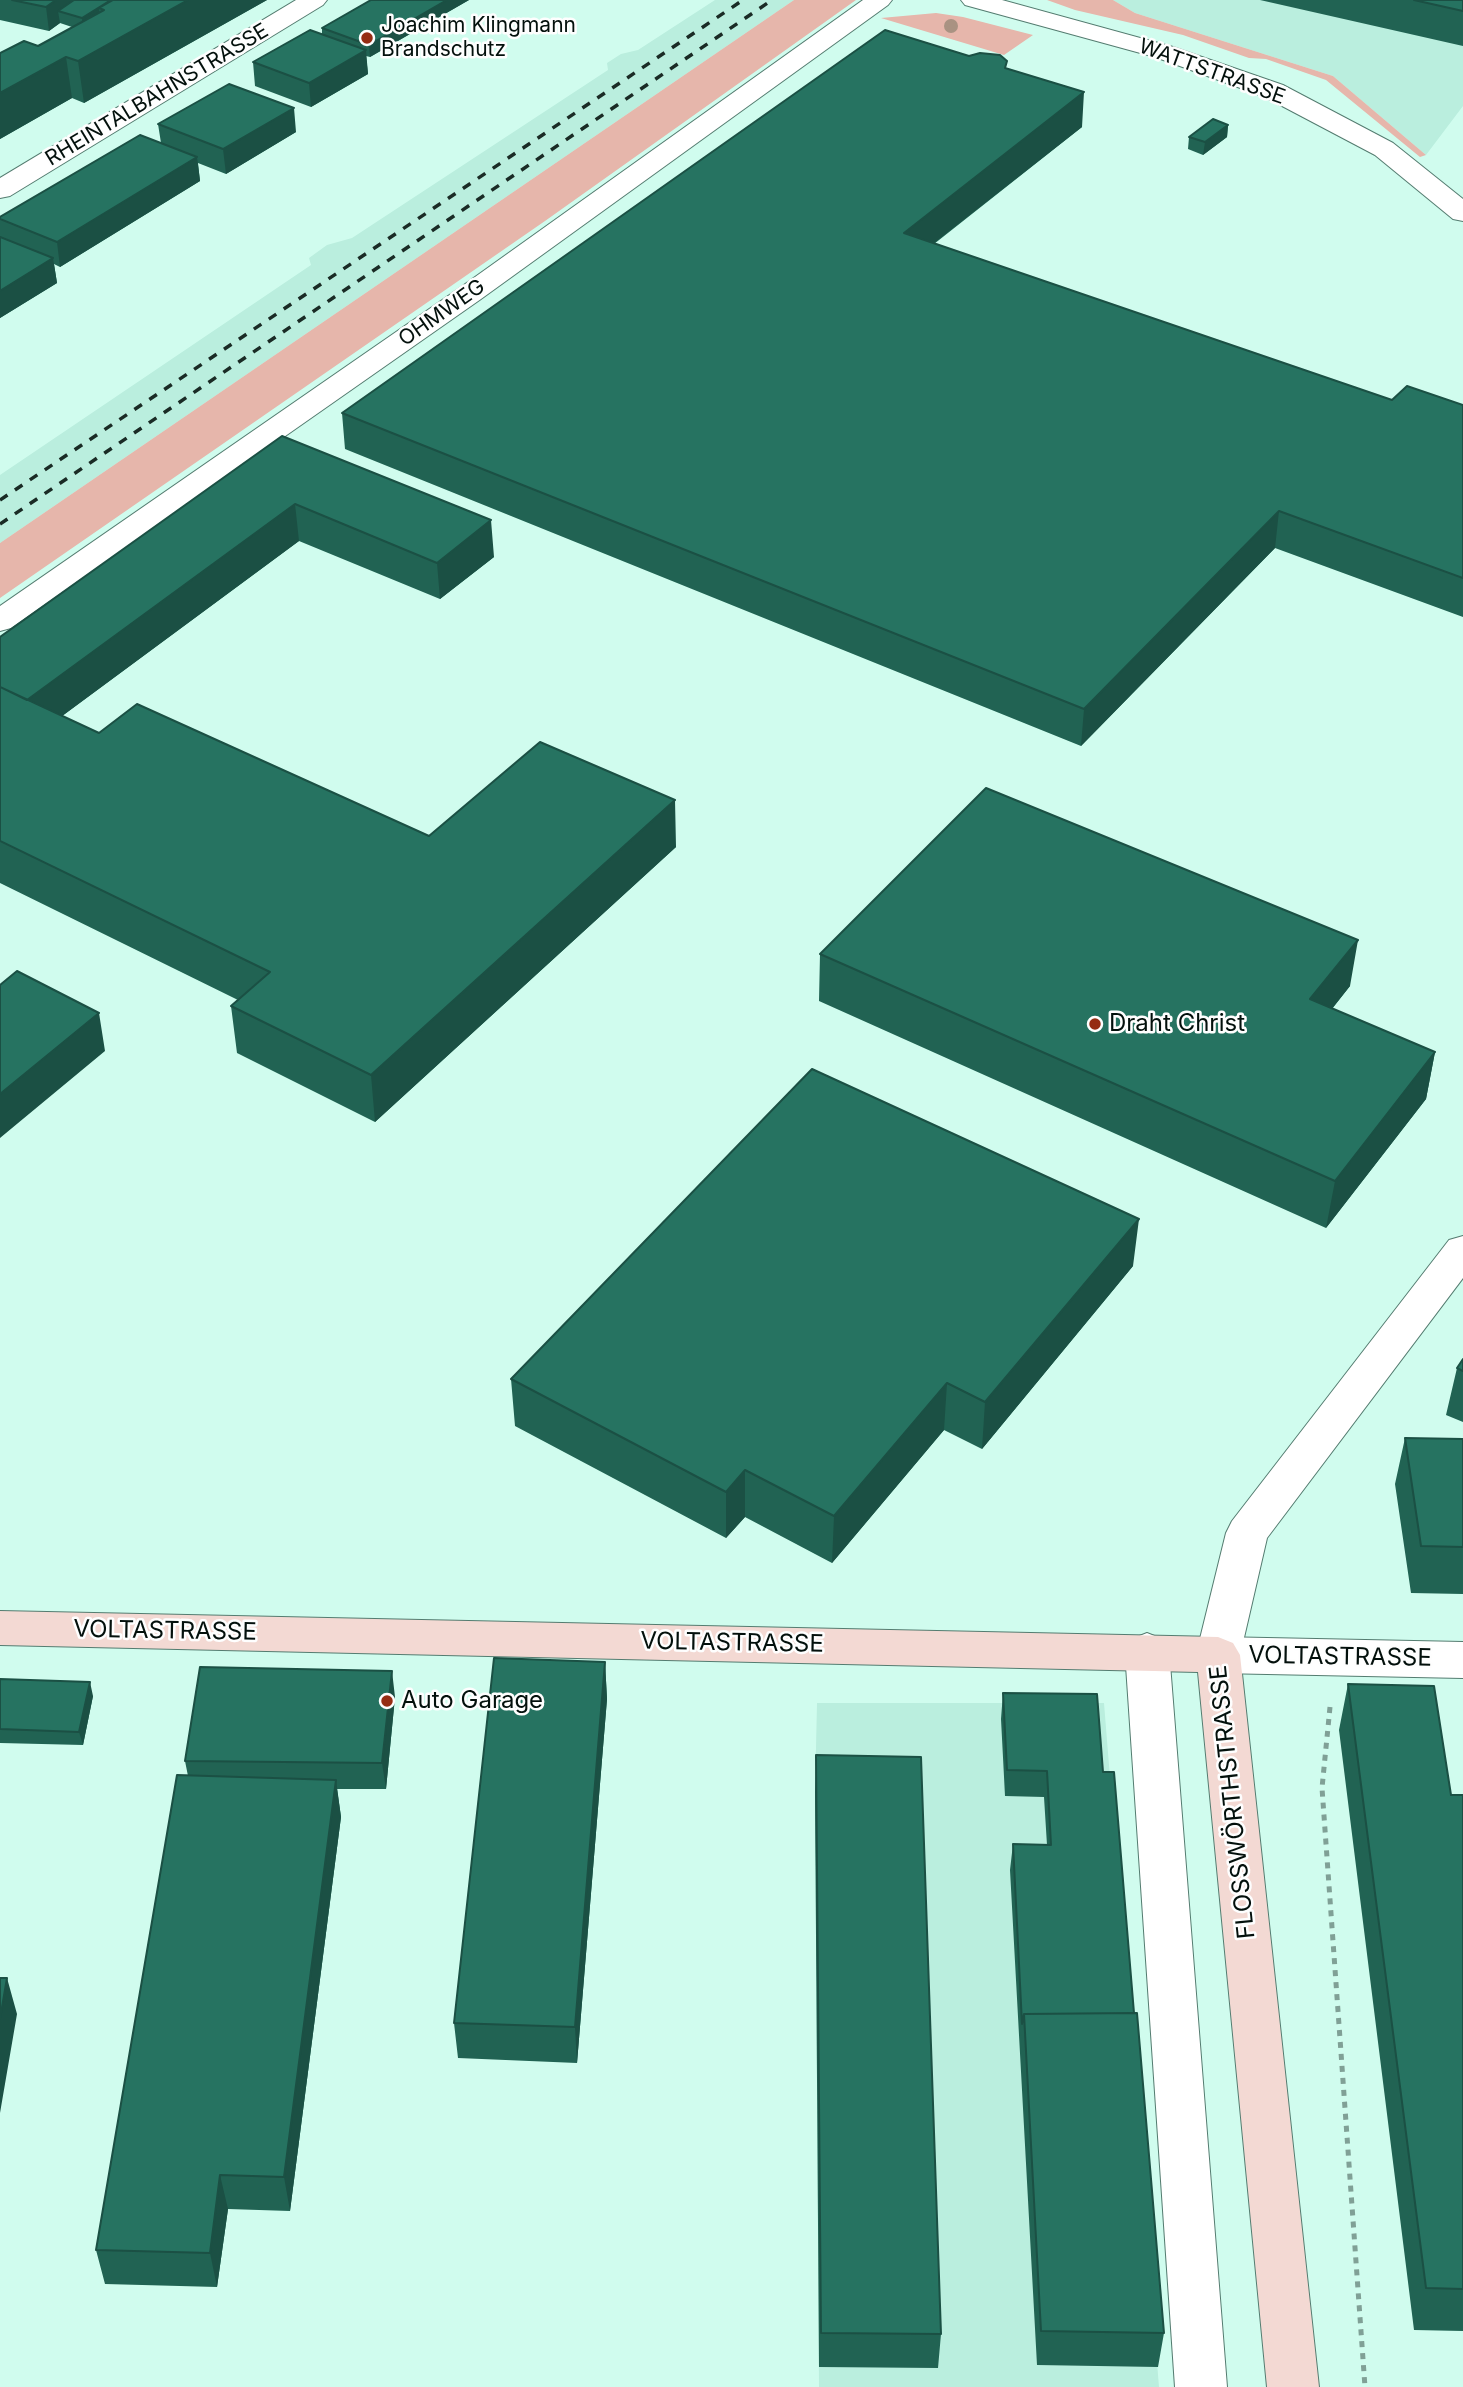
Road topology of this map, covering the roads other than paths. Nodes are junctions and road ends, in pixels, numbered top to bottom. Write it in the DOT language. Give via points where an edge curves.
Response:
graph roads {
  1 [pos="314,0"];
  2 [pos="879,0"];
  3 [pos="974,0"];
  4 [pos="1,189"];
  5 [pos="1463,213"];
  6 [pos="0,621"];
  7 [pos="1463,1250"];
  8 [pos="0,1628"];
  9 [pos="1147,1651"];
  10 [pos="1218,1655"];
  11 [pos="1463,1660"];
  12 [pos="1201,2387"];
  13 [pos="1293,2387"];
  1 -- 4 [label="street, RHEINTALBAHNSTRASSE"];
  2 -- 6 [label="street, OHMWEG" via="471,293"];
  3 -- 5 [label="street, WATTSTRASSE" via="1164,52 1274,91 1384,149"];
  7 -- 10 [label="street, FLOSSWÖRTHSTRASSE" via="1247,1533"];
  8 -- 9 [label="main road, VOLTASTRASSE"];
  9 -- 10 [label="main road, VOLTASTRASSE"];
  9 -- 12 [label="street"];
  10 -- 11 [label="street, VOLTASTRASSE"];
  10 -- 13 [label="main road, FLOSSWÖRTHSTRASSE"];
}
